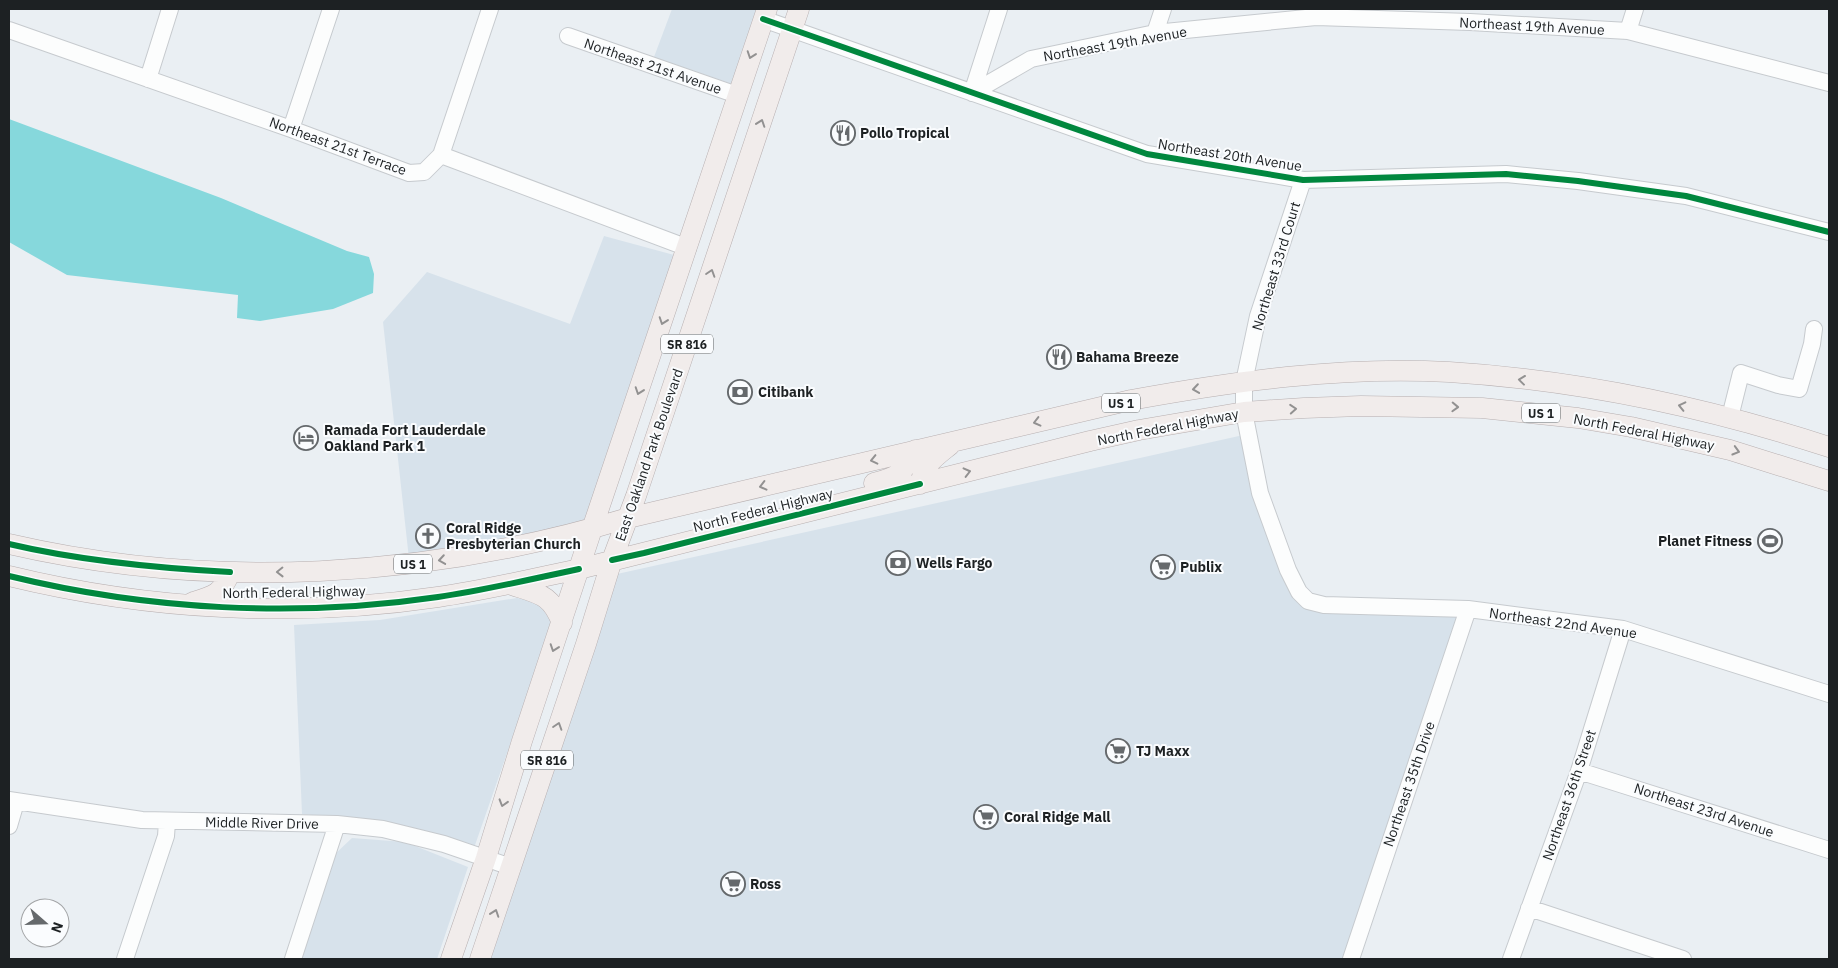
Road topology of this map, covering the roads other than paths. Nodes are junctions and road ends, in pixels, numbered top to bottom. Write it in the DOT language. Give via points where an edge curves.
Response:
graph roads {
  1 [pos="170,9"];
  2 [pos="330,9"];
  3 [pos="490,9"];
  4 [pos="798,9"];
  5 [pos="1000,9"];
  6 [pos="1163,9"];
  7 [pos="1635,9"];
  8 [pos="1318,13"];
  9 [pos="765,14"];
  10 [pos="1472,16"];
  11 [pos="792,29"];
  12 [pos="9,30"];
  13 [pos="1628,31"];
  14 [pos="1155,33"];
  15 [pos="568,36"];
  16 [pos="148,79"];
  17 [pos="1829,83"];
  18 [pos="972,93"];
  19 [pos="737,95"];
  20 [pos="291,129"];
  21 [pos="441,154"];
  22 [pos="1303,180"];
  23 [pos="1829,232"];
  24 [pos="685,256"];
  25 [pos="703,296"];
  26 [pos="1814,329"];
  27 [pos="1244,382"];
  28 [pos="1244,412"];
  29 [pos="1730,417"];
  30 [pos="1679,437"];
  31 [pos="955,441"];
  32 [pos="1829,447"];
  33 [pos="916,450"];
  34 [pos="1829,480"];
  35 [pos="920,484"];
  36 [pos="838,504"];
  37 [pos="628,518"];
  38 [pos="592,529"];
  39 [pos="9,544"];
  40 [pos="612,560"];
  41 [pos="579,569"];
  42 [pos="230,572"];
  43 [pos="9,576"];
  44 [pos="508,585"];
  45 [pos="186,604"];
  46 [pos="1317,604"];
  47 [pos="1468,609"];
  48 [pos="562,623"];
  49 [pos="1623,629"];
  50 [pos="1829,694"];
  51 [pos="1579,771"];
  52 [pos="12,801"];
  53 [pos="167,822"];
  54 [pos="337,824"];
  55 [pos="9,826"];
  56 [pos="1829,850"];
  57 [pos="486,858"];
  58 [pos="511,867"];
  59 [pos="1529,908"];
  60 [pos="125,959"];
  61 [pos="293,959"];
  62 [pos="451,959"];
  63 [pos="480,959"];
  64 [pos="1351,959"];
  65 [pos="1512,959"];
  66 [pos="1683,959"];
  1 -- 16 [label="street"];
  2 -- 20 [label="street"];
  3 -- 21 [label="street"];
  4 -- 11 [label="main road, East Oakland Park Boulevard / SR 816"];
  5 -- 18 [label="street"];
  6 -- 14 [label="street"];
  7 -- 13 [label="street"];
  8 -- 10 [label="street, Northeast 19th Avenue"];
  8 -- 14 [label="street, Northeast 19th Avenue"];
  9 -- 11 [label="street, Northeast 20th Avenue"];
  9 -- 19 [label="main road, SR 816, one-way"];
  10 -- 13 [label="street, Northeast 19th Avenue"];
  11 -- 18 [label="street, Northeast 20th Avenue"];
  25 -- 11 [label="main road, East Oakland Park Boulevard / SR 816, one-way"];
  12 -- 16 [label="street, Northeast 21st Terrace"];
  13 -- 17 [label="street, Northeast 19th Avenue"];
  14 -- 18 [label="street, Northeast 19th Avenue" via="1031,59"];
  15 -- 19 [label="street, Northeast 21st Avenue"];
  16 -- 20 [label="street, Northeast 21st Terrace"];
  18 -- 22 [label="street, Northeast 20th Avenue" via="1147,154"];
  19 -- 24 [label="main road, SR 816"];
  20 -- 21 [label="street, Northeast 21st Terrace" via="408,173 424,172"];
  21 -- 24 [label="street"];
  22 -- 23 [label="street, Northeast 20th Avenue" via="1506,174 1578,181 1686,196"];
  22 -- 27 [label="street, Northeast 33rd Court" via="1258,316"];
  24 -- 25 [label="main road" via="686,281 692,290"];
  24 -- 38 [label="main road, SR 816, one-way"];
  25 -- 37 [label="main road, East Oakland Park Boulevard / SR 816"];
  26 -- 29 [label="street" via="1798,389 1741,373"];
  27 -- 28 [label="street, Northeast 33rd Court"];
  29 -- 27 [label="main road, North Federal Highway / US 1, one-way" via="1610,392 1448,372 1368,372"];
  27 -- 31 [label="main road, North Federal Highway / US 1, one-way" via="1131,400"];
  28 -- 30 [label="main road, North Federal Highway / US 1, one-way" via="1356,406 1482,408 1578,418"];
  35 -- 28 [label="main road, North Federal Highway / US 1, one-way" via="1130,432"];
  28 -- 46 [label="street, Northeast 33rd Court" via="1260,493 1279,548 1299,592"];
  29 -- 30 [label="main road" via="1698,421"];
  29 -- 32 [label="main road, North Federal Highway / US 1"];
  30 -- 34 [label="main road, North Federal Highway / US 1, one-way"];
  31 -- 33 [label="main road, North Federal Highway / US 1"];
  31 -- 35 [label="main road" via="929,462"];
  33 -- 36 [label="main road" via="905,469 895,477 851,489"];
  33 -- 37 [label="main road, North Federal Highway / US 1, one-way"];
  35 -- 36 [label="main road, North Federal Highway / US 1"];
  36 -- 40 [label="main road, North Federal Highway / US 1"];
  37 -- 38 [label="main road, North Federal Highway / US 1"];
  37 -- 40 [label="main road, East Oakland Park Boulevard / SR 816"];
  38 -- 41 [label="main road, SR 816"];
  38 -- 42 [label="main road, North Federal Highway / US 1, one-way" via="501,550 400,566"];
  39 -- 42 [label="main road, North Federal Highway / US 1" via="124,564"];
  40 -- 41 [label="main road, North Federal Highway / US 1"];
  58 -- 40 [label="main road, East Oakland Park Boulevard / SR 816, one-way"];
  41 -- 44 [label="main road, North Federal Highway / US 1"];
  41 -- 48 [label="main road, SR 816"];
  42 -- 45 [label="main road" via="225,585 214,596"];
  43 -- 45 [label="main road, North Federal Highway / US 1" via="59,587"];
  44 -- 45 [label="main road, North Federal Highway / US 1" via="437,597 341,607 241,608"];
  44 -- 48 [label="main road" via="542,594 557,610"];
  46 -- 47 [label="street, Northeast 22nd Avenue"];
  47 -- 49 [label="street, Northeast 22nd Avenue"];
  47 -- 64 [label="street, Northeast 35th Drive"];
  48 -- 57 [label="main road, SR 816, one-way"];
  49 -- 50 [label="street, Northeast 22nd Avenue"];
  49 -- 51 [label="street, Northeast 36th Street"];
  51 -- 56 [label="street, Northeast 23rd Avenue"];
  51 -- 59 [label="street, Northeast 36th Street"];
  52 -- 53 [label="street, Middle River Drive"];
  52 -- 55 [label="street"];
  53 -- 54 [label="street, Middle River Drive"];
  53 -- 60 [label="street" via="166,836"];
  54 -- 57 [label="street, Middle River Drive" via="383,829"];
  54 -- 61 [label="street"];
  57 -- 58 [label="street, Middle River Drive"];
  57 -- 62 [label="main road, SR 816"];
  63 -- 58 [label="main road, East Oakland Park Boulevard / SR 816, one-way"];
  59 -- 65 [label="street, Northeast 36th Street"];
  59 -- 66 [label="street"];
}
